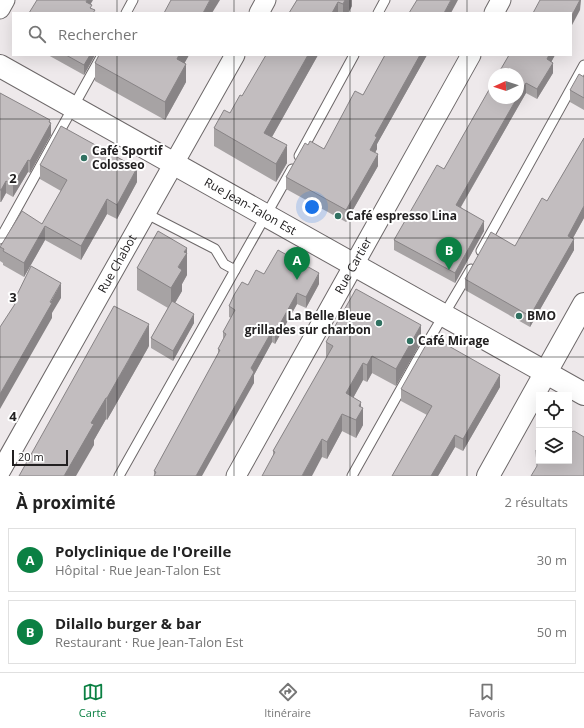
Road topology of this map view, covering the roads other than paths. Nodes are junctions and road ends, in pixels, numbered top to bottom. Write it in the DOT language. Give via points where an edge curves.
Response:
graph roads {
  1 [pos="5,0"];
  2 [pos="133,0"];
  3 [pos="266,0"];
  4 [pos="385,0"];
  5 [pos="501,0"];
  6 [pos="0,9"];
  7 [pos="127,12"];
  8 [pos="260,12"];
  9 [pos="379,12"];
  10 [pos="495,12"];
  11 [pos="101,56"];
  12 [pos="234,56"];
  13 [pos="353,56"];
  14 [pos="470,56"];
  15 [pos="0,66"];
  16 [pos="584,66"];
  17 [pos="72,106"];
  18 [pos="174,163"];
  19 [pos="145,213"];
  20 [pos="265,216"];
  21 [pos="0,239"];
  22 [pos="353,265"];
  23 [pos="235,270"];
  24 [pos="584,304"];
  25 [pos="443,316"];
  26 [pos="545,373"];
  27 [pos="584,394"];
  28 [pos="0,472"];
  29 [pos="119,476"];
  30 [pos="236,476"];
  31 [pos="352,476"];
  32 [pos="488,476"];
  1 -- 6 [label="street"];
  2 -- 7 [label="lane"];
  3 -- 8 [label="street"];
  4 -- 9 [label="lane"];
  5 -- 10 [label="street"];
  11 -- 17 [label="lane"];
  12 -- 18 [label="street, Rue Chabot"];
  13 -- 20 [label="lane"];
  14 -- 22 [label="street, Rue Cartier"];
  15 -- 17 [label="main road, Rue Jean-Talon Est"];
  16 -- 25 [label="lane"];
  17 -- 18 [label="main road, Rue Jean-Talon Est"];
  17 -- 21 [label="lane"];
  18 -- 19 [label="street, Rue Chabot"];
  18 -- 20 [label="main road, Rue Jean-Talon Est"];
  19 -- 23 [label="lane" via="215,249 224,264"];
  19 -- 28 [label="street, Rue Chabot"];
  20 -- 22 [label="main road, Rue Jean-Talon Est"];
  20 -- 23 [label="lane"];
  22 -- 25 [label="main road, Rue Jean-Talon Est"];
  22 -- 30 [label="street, Rue Cartier"];
  23 -- 29 [label="lane"];
  24 -- 26 [label="main road"];
  25 -- 26 [label="main road, Rue Jean-Talon Est"];
  25 -- 31 [label="lane"];
  26 -- 27 [label="main road, Rue Jean-Talon Est"];
  26 -- 32 [label="main road"];
}
